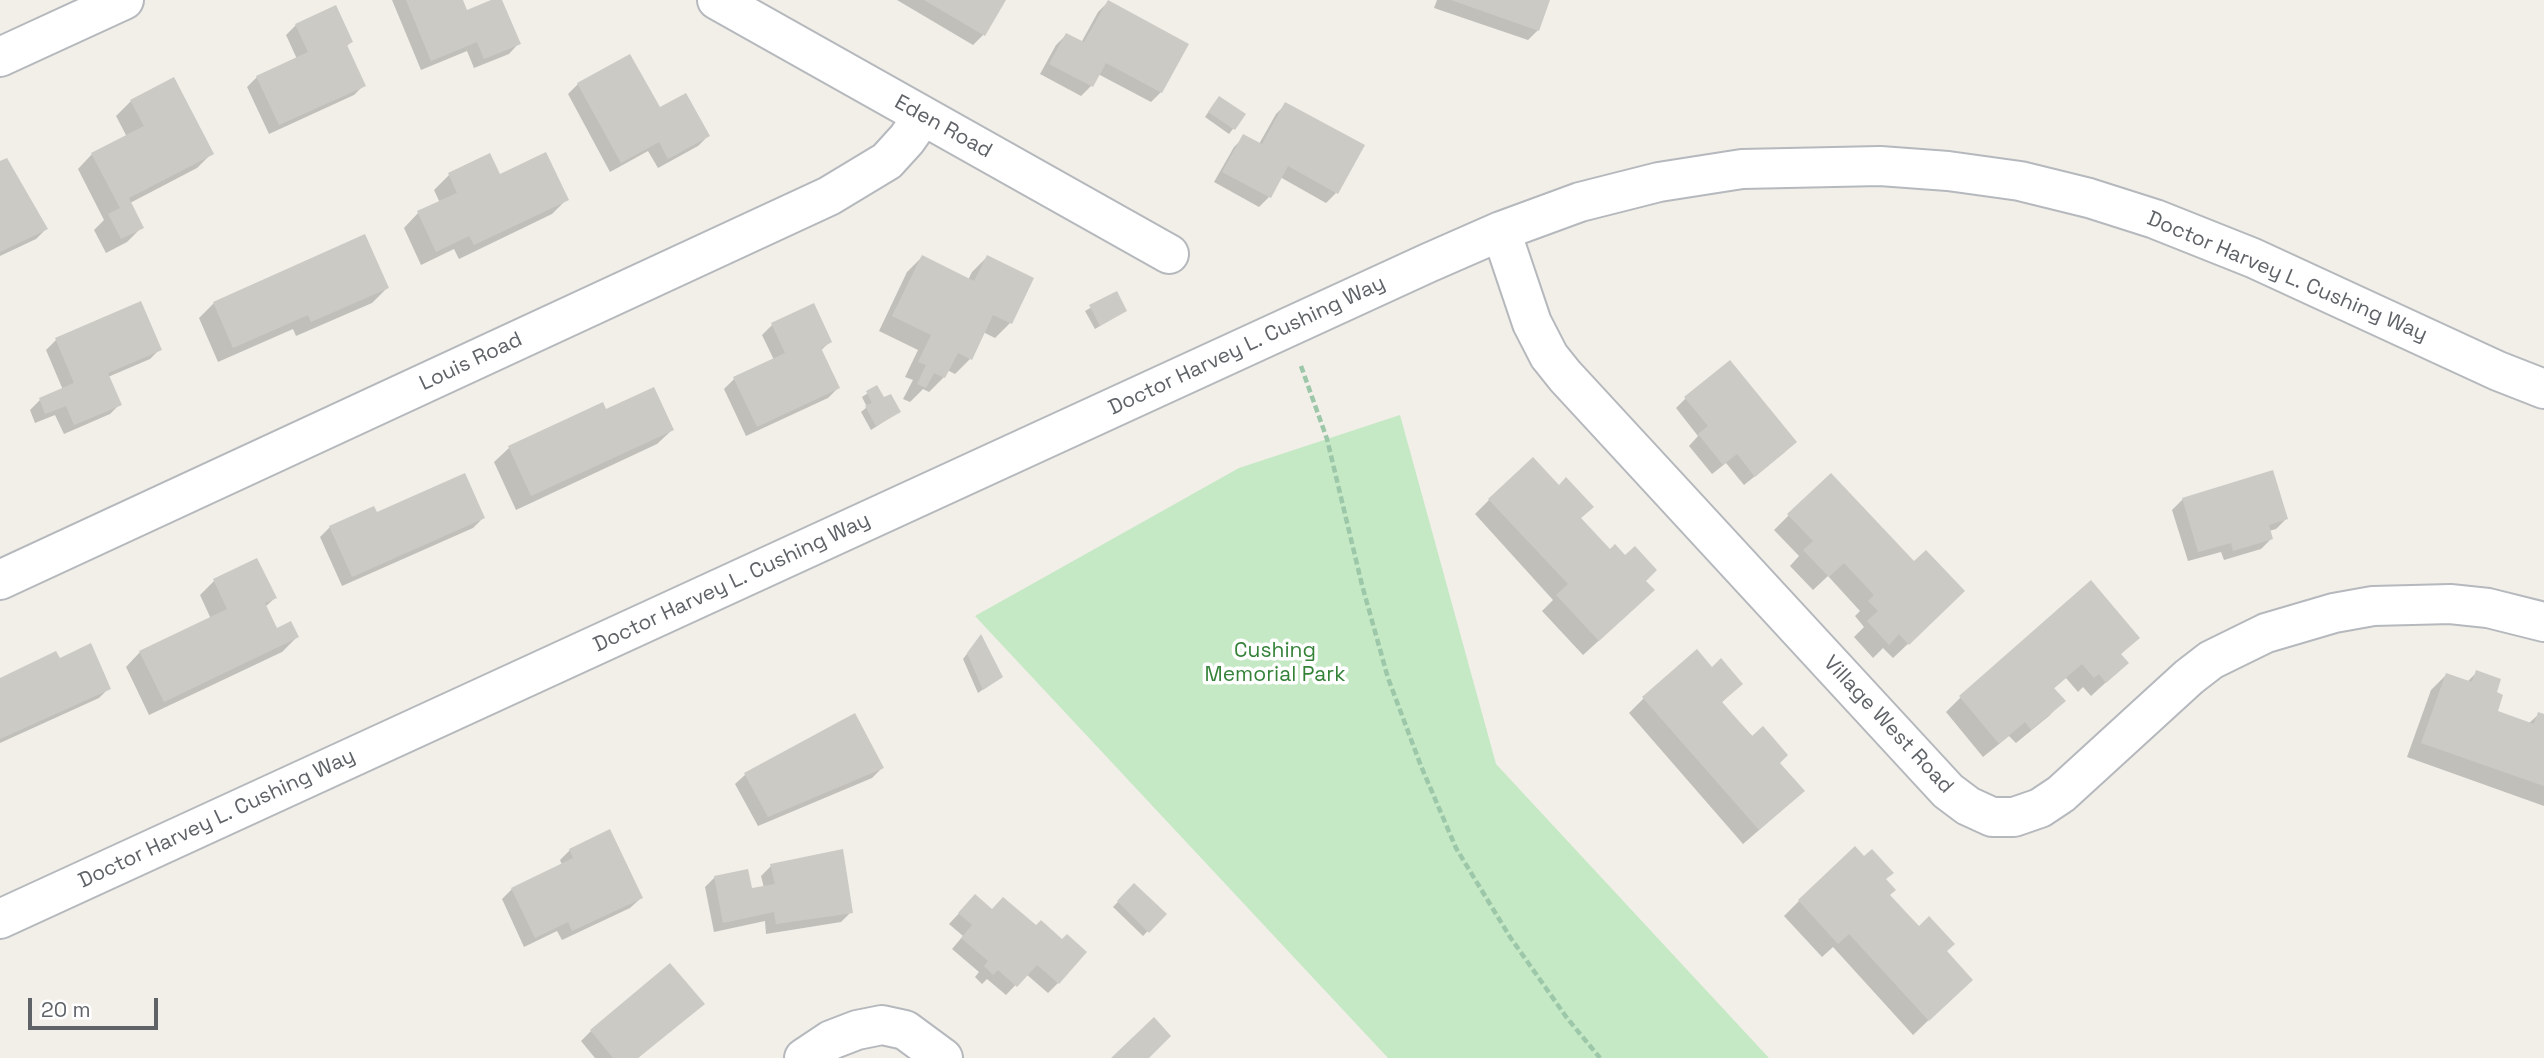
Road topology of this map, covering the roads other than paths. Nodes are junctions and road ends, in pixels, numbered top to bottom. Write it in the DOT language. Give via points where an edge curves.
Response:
graph roads {
  1 [pos="124,0"];
  2 [pos="717,0"];
  3 [pos="0,57"];
  4 [pos="923,116"];
  5 [pos="1501,231"];
  6 [pos="1169,254"];
  7 [pos="2544,389"];
  8 [pos="0,580"];
  9 [pos="2544,622"];
  10 [pos="0,919"];
  11 [pos="804,1058"];
  12 [pos="943,1058"];
  1 -- 3 [label="street"];
  2 -- 4 [label="street, Eden Road"];
  4 -- 6 [label="street, Eden Road"];
  4 -- 8 [label="street, Louis Road" via="887,161 829,196"];
  5 -- 7 [label="street, Doctor Harvey L. Cushing Way" via="1659,182 1742,169 1880,166 2020,181 2155,219 2253,258"];
  5 -- 9 [label="street, Village West Road" via="1532,323 1565,376 1948,791 1992,817 2014,817 2061,794 2189,677 2211,660 2266,633 2373,606 2450,604"];
  5 -- 10 [label="street, Doctor Harvey L. Cushing Way"];
  11 -- 12 [label="street" via="831,1040 882,1025 905,1030"];
}
